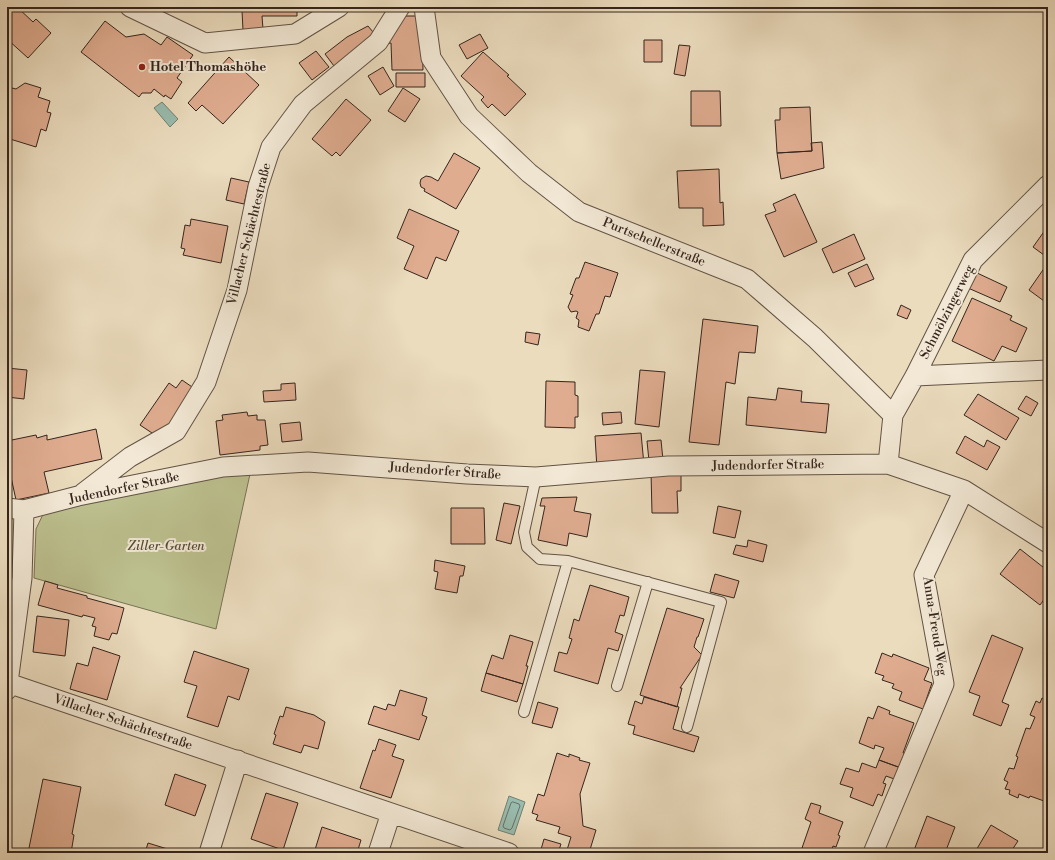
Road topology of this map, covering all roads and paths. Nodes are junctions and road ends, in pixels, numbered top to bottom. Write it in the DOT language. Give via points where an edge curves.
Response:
graph roads {
  1 [pos="130,7"];
  2 [pos="339,7"];
  3 [pos="400,7"];
  4 [pos="424,7"];
  5 [pos="1048,185"];
  6 [pos="1048,370"];
  7 [pos="915,376"];
  8 [pos="893,415"];
  9 [pos="888,464"];
  10 [pos="536,477"];
  11 [pos="964,490"];
  12 [pos="78,496"];
  13 [pos="16,509"];
  14 [pos="1048,543"];
  15 [pos="568,562"];
  16 [pos="648,582"];
  17 [pos="8,686"];
  18 [pos="617,686"];
  19 [pos="524,712"];
  20 [pos="687,727"];
  21 [pos="238,760"];
  22 [pos="391,813"];
  23 [pos="209,853"];
  24 [pos="378,853"];
  25 [pos="509,853"];
  26 [pos="873,853"];
  1 -- 2 [label="street" via="205,43 295,34"];
  3 -- 12 [label="street, Villacher Schächtestraße" via="378,42 303,104 271,147 258,187 237,290 206,382 176,431 130,457"];
  4 -- 8 [label="street, Purtschellerstraße" via="431,58 469,116 529,173 579,212 747,279 815,338"];
  5 -- 7 [label="street, Schmölzingerweg" via="973,260"];
  6 -- 7 [label="street"];
  7 -- 8 [label="street, Schmölzingerweg"];
  8 -- 9 [label="street"];
  9 -- 10 [label="street, Judendorfer Straße" via="668,466"];
  9 -- 11 [label="street, Judendorfer Straße"];
  10 -- 12 [label="street, Judendorfer Straße" via="308,462 223,467"];
  10 -- 15 [label="lane" via="524,532 527,547 540,559"];
  11 -- 14 [label="street, Judendorfer Straße"];
  11 -- 26 [label="street, Anna-Freud-Weg" via="924,575 944,684"];
  12 -- 13 [label="street, Judendorfer Straße"];
  13 -- 17 [label="street, Villacher Schächtestraße" via="22,578"];
  15 -- 16 [label="lane"];
  15 -- 19 [label="lane"];
  16 -- 18 [label="lane"];
  16 -- 20 [label="lane" via="721,602"];
  17 -- 21 [label="street, Villacher Schächtestraße"];
  21 -- 22 [label="street, Villacher Schächtestraße"];
  21 -- 23 [label="street"];
  22 -- 24 [label="street"];
  22 -- 25 [label="street, Villacher Schächtestraße"];
}
